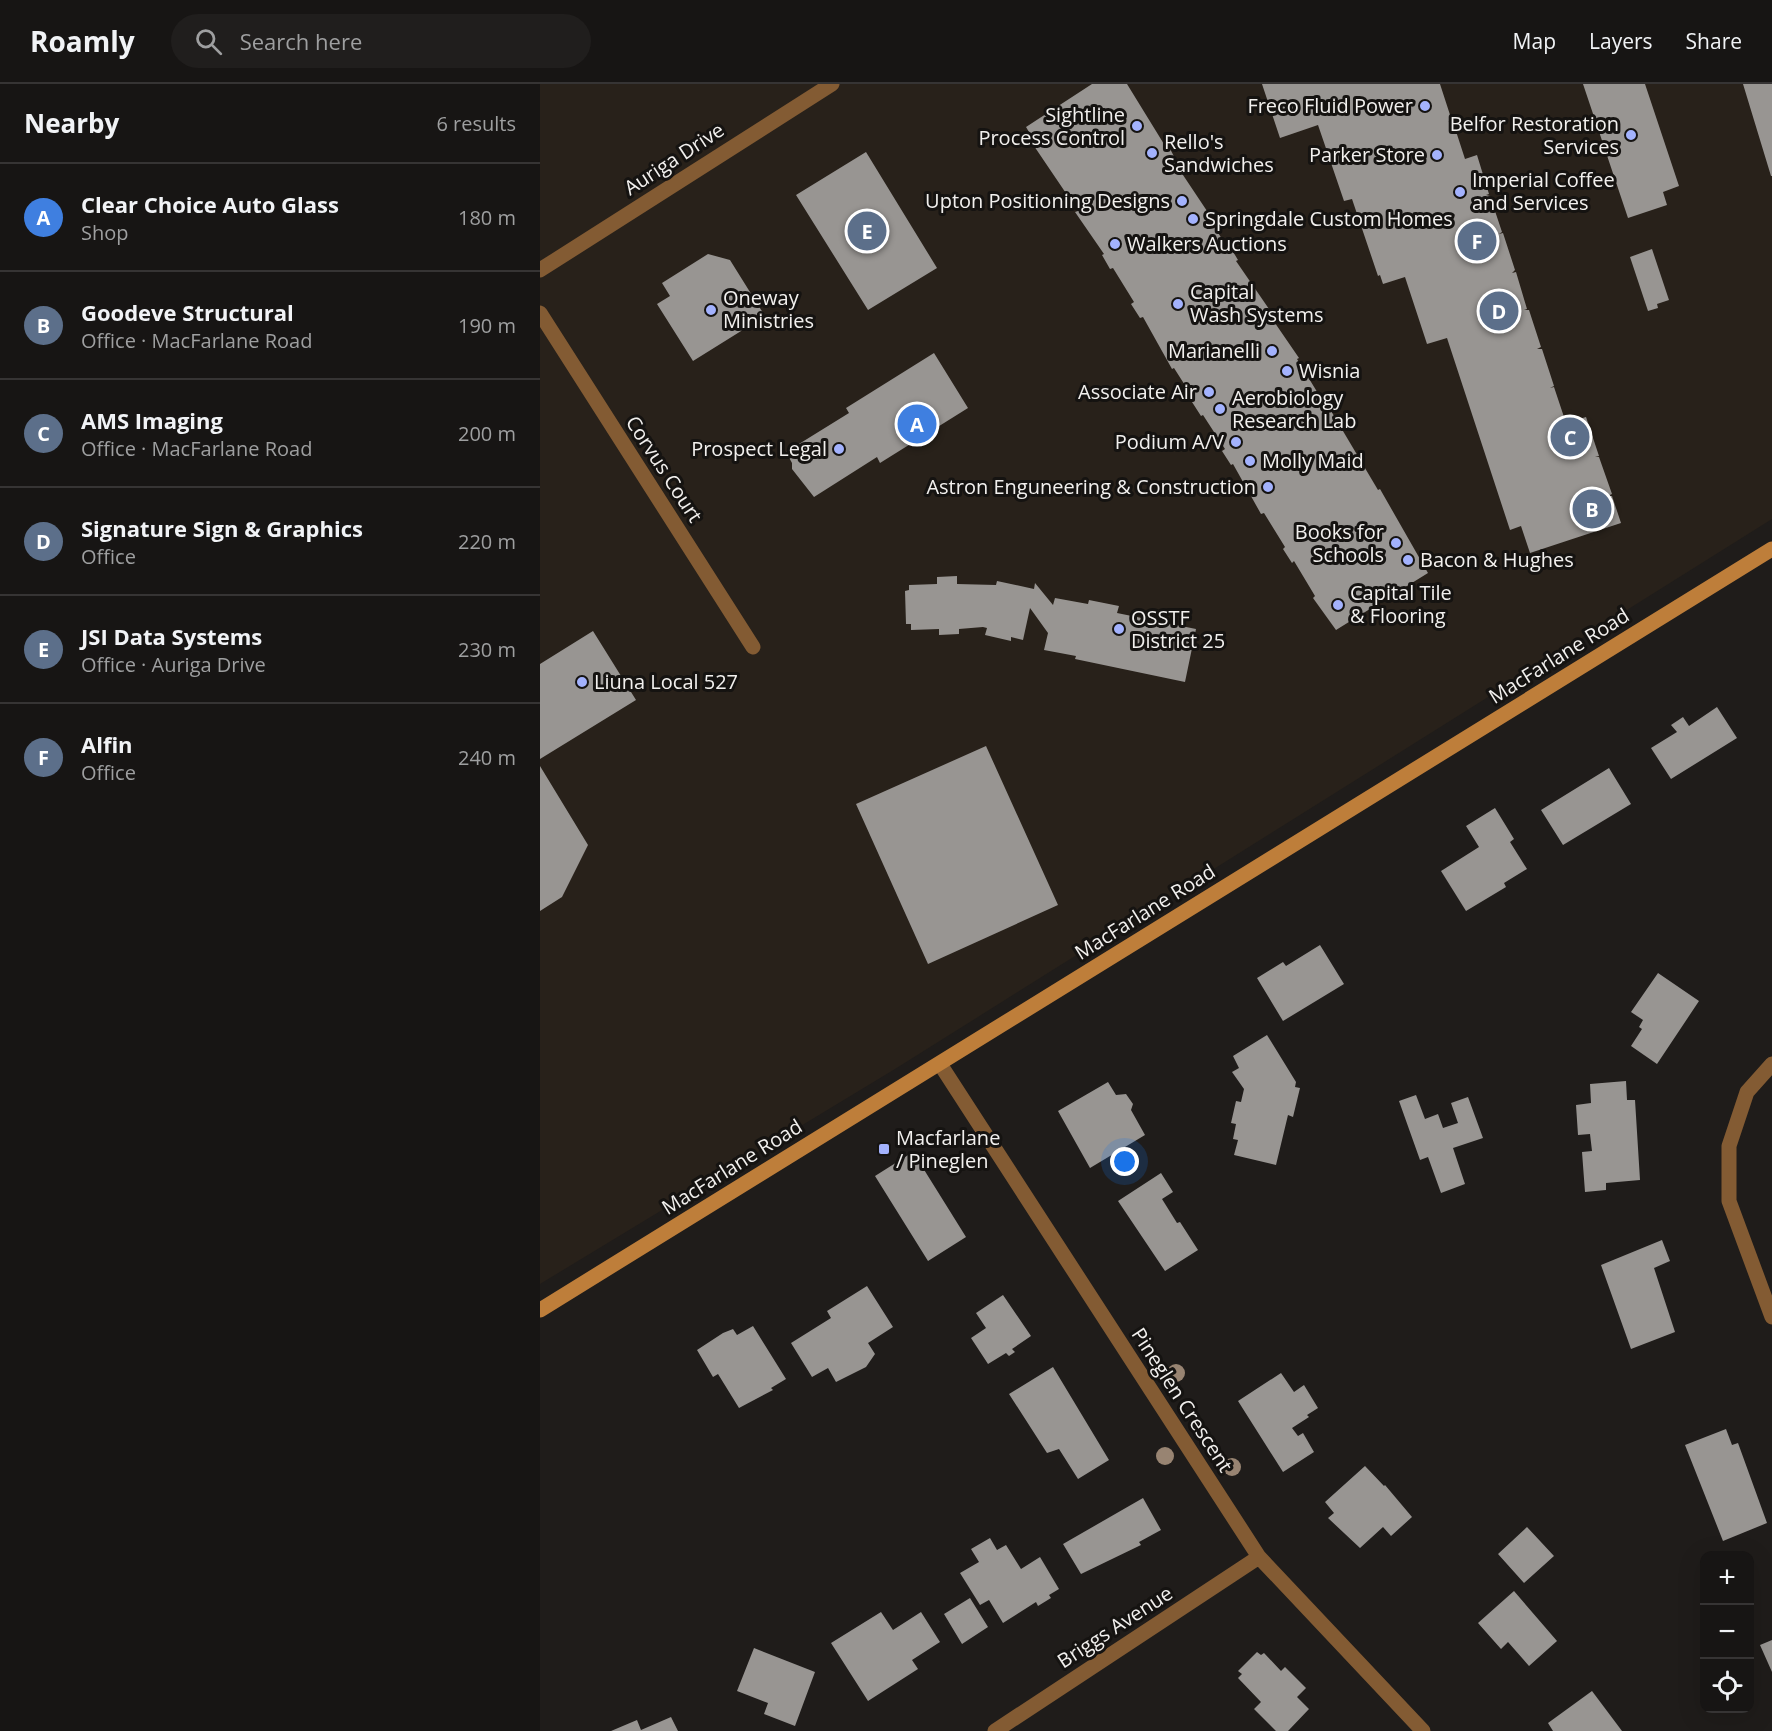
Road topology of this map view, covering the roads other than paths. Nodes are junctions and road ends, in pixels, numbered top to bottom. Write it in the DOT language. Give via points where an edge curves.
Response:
graph roads {
  1 [pos="832,84"];
  2 [pos="540,270"];
  3 [pos="540,313"];
  4 [pos="1772,549"];
  5 [pos="753,647"];
  6 [pos="940,1064"];
  7 [pos="1772,1064"];
  8 [pos="540,1310"];
  9 [pos="1772,1317"];
  10 [pos="1259,1557"];
  11 [pos="995,1731"];
  12 [pos="1424,1731"];
  1 -- 2 [label="street, Auriga Drive"];
  3 -- 5 [label="street, Corvus Court"];
  4 -- 6 [label="street, MacFarlane Road"];
  6 -- 8 [label="street, MacFarlane Road"];
  6 -- 10 [label="street, Pineglen Crescent"];
  7 -- 9 [label="street" via="1746,1094 1729,1146 1729,1201"];
  10 -- 11 [label="street, Briggs Avenue"];
  10 -- 12 [label="street, Pineglen Crescent"];
}
